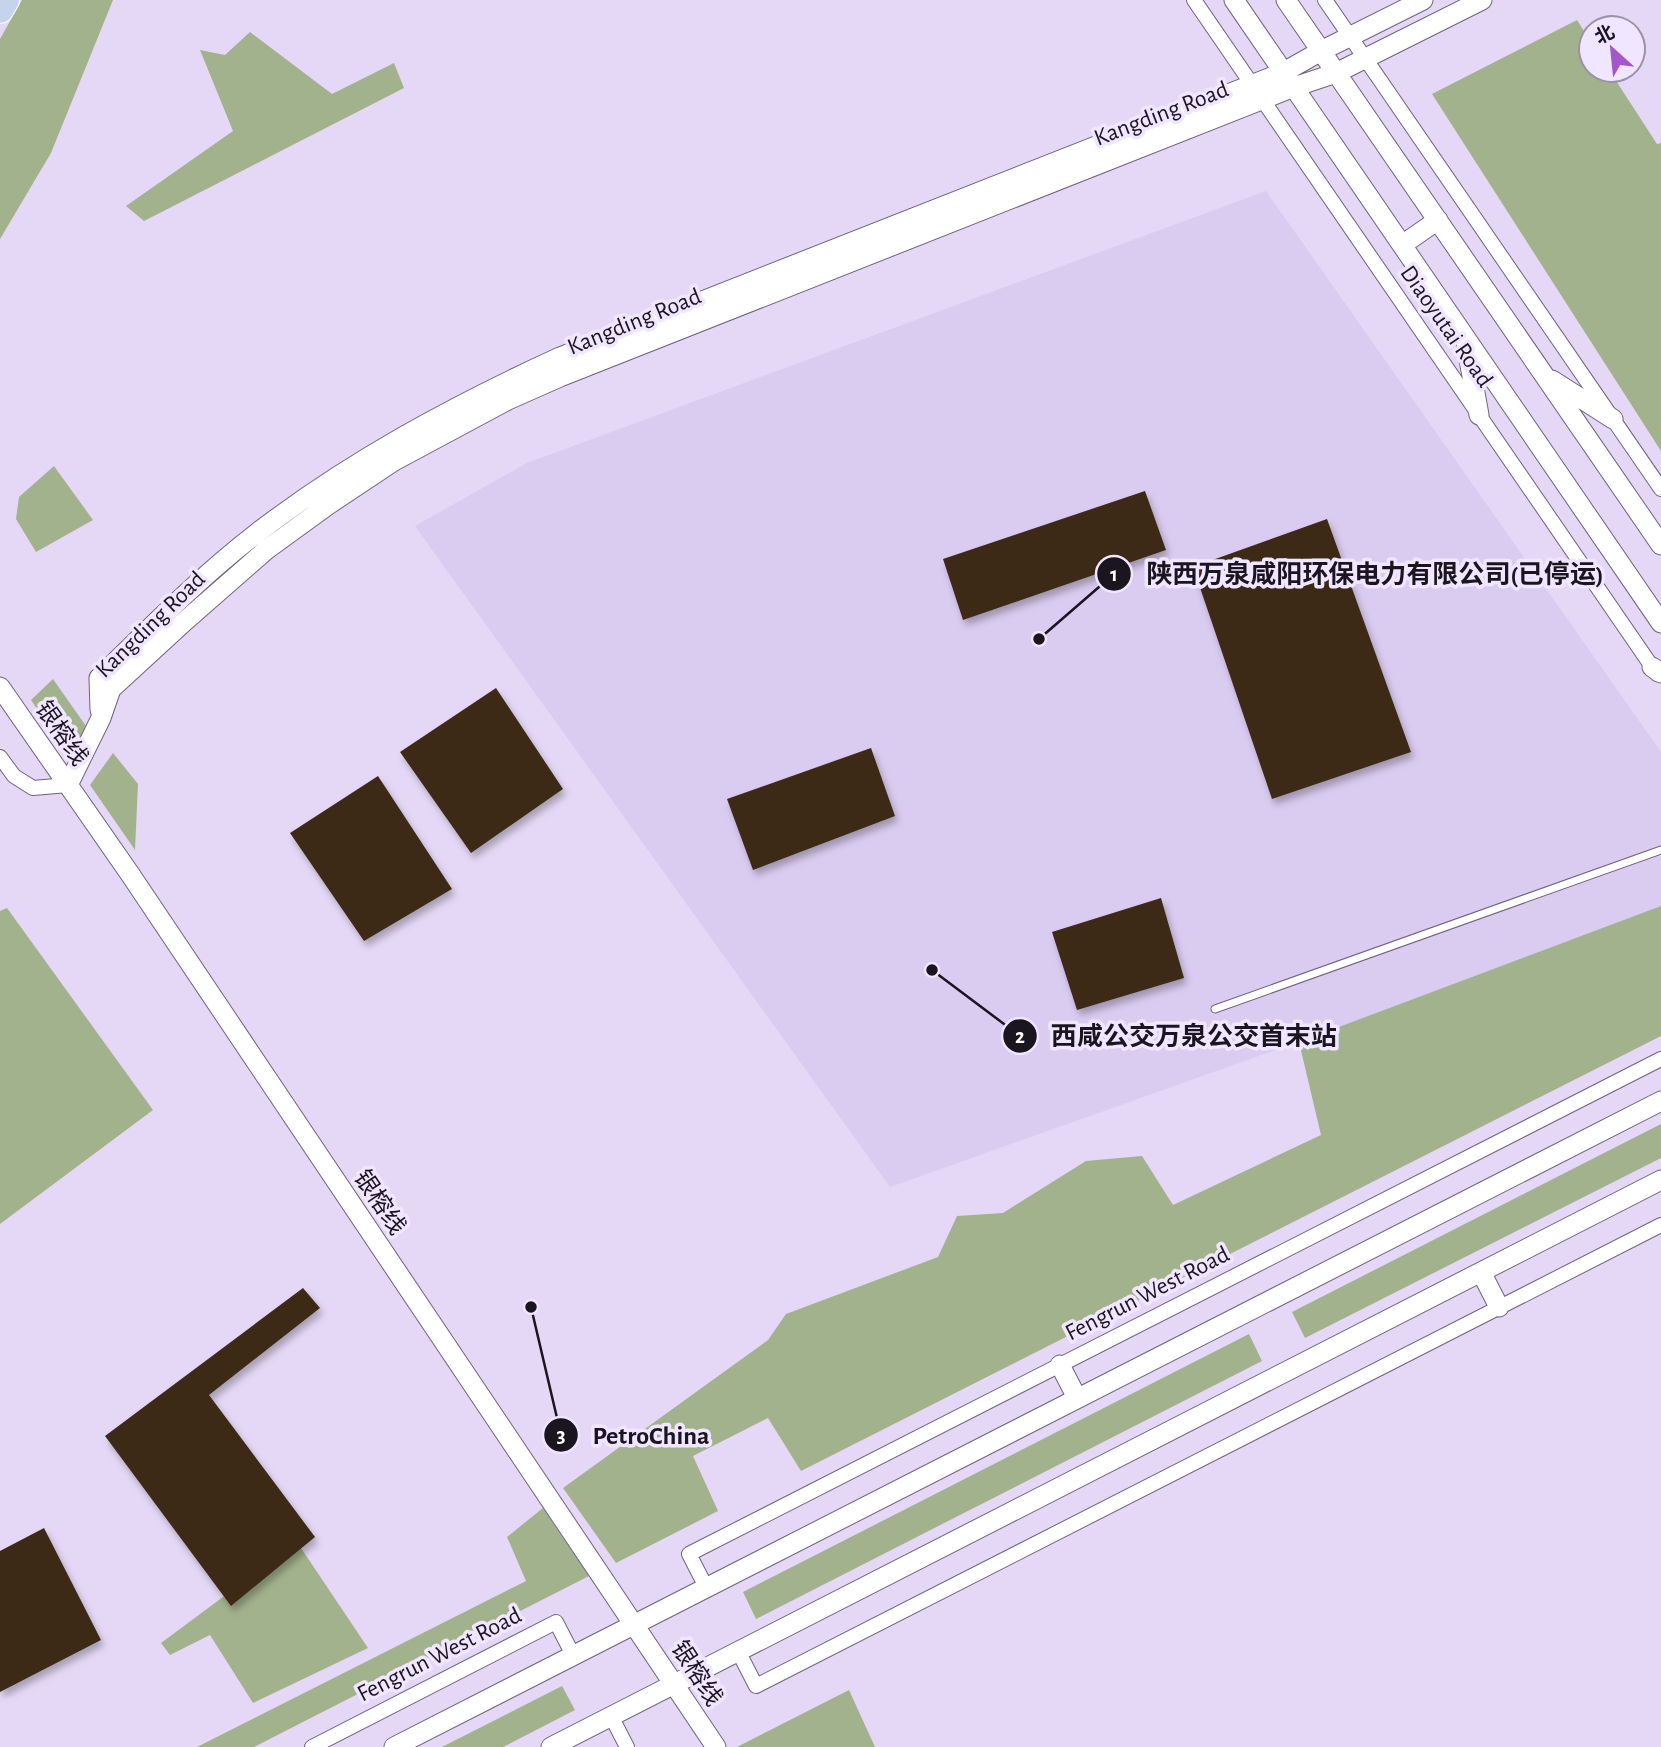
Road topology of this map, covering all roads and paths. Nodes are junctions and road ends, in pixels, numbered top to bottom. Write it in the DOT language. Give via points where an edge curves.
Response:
graph roads {
  1 [pos="6,0"];
  2 [pos="1194,0"];
  3 [pos="1234,0"];
  4 [pos="1286,0"];
  5 [pos="1325,0"];
  6 [pos="1423,0"];
  7 [pos="1482,0"];
  8 [pos="0,10"];
  9 [pos="1350,37"];
  10 [pos="1321,51"];
  11 [pos="1365,58"];
  12 [pos="1336,73"];
  13 [pos="1289,80"];
  14 [pos="1257,92"];
  15 [pos="1438,220"];
  16 [pos="1402,245"];
  17 [pos="1464,335"];
  18 [pos="1544,375"];
  19 [pos="1479,415"];
  20 [pos="1613,419"];
  21 [pos="1661,489"];
  22 [pos="1661,545"];
  23 [pos="1661,622"];
  24 [pos="1658,673"];
  25 [pos="0,687"];
  26 [pos="0,757"];
  27 [pos="68,785"];
  28 [pos="1661,850"];
  29 [pos="1215,1009"];
  30 [pos="1661,1059"];
  31 [pos="1661,1101"];
  32 [pos="1661,1180"];
  33 [pos="1661,1224"];
  34 [pos="1481,1272"];
  35 [pos="1499,1307"];
  36 [pos="1060,1365"];
  37 [pos="1077,1398"];
  38 [pos="706,1587"];
  39 [pos="635,1624"];
  40 [pos="738,1651"];
  41 [pos="573,1656"];
  42 [pos="674,1684"];
  43 [pos="611,1716"];
  44 [pos="312,1747"];
  45 [pos="394,1747"];
  46 [pos="551,1747"];
  47 [pos="627,1747"];
  48 [pos="716,1747"];
  1 -- 8 [label="highway"];
  2 -- 14 [label="street, Diaoyutai Road"];
  3 -- 13 [label="main road, Diaoyutai Road"];
  4 -- 10 [label="main road"];
  5 -- 9 [label="street"];
  6 -- 9 [label="main road, Kangding Road"];
  7 -- 11 [label="main road, Kangding Road"];
  9 -- 10 [label="main road, Kangding Road"];
  9 -- 11 [label="street"];
  10 -- 12 [label="main road"];
  10 -- 13 [label="main road, Kangding Road"];
  11 -- 12 [label="main road, Kangding Road"];
  11 -- 20 [label="street"];
  12 -- 13 [label="main road, Kangding Road"];
  12 -- 15 [label="main road"];
  13 -- 14 [label="main road, Kangding Road"];
  13 -- 16 [label="main road, Diaoyutai Road"];
  14 -- 19 [label="street, Diaoyutai Road"];
  14 -- 27 [label="main road, Kangding Road" via="560,357 454,407 358,463 255,535 99,678 101,718"];
  15 -- 16 [label="main road"];
  15 -- 18 [label="main road"];
  16 -- 17 [label="main road, Diaoyutai Road"];
  17 -- 19 [label="main road"];
  17 -- 23 [label="main road, Diaoyutai Road"];
  18 -- 20 [label="main road"];
  18 -- 22 [label="main road"];
  19 -- 24 [label="street, Diaoyutai Road"];
  20 -- 21 [label="street"];
  25 -- 27 [label="main road, 银榕线"];
  26 -- 27 [label="street" via="14,776 33,788"];
  27 -- 39 [label="main road, 银榕线"];
  28 -- 29 [label="lane"];
  30 -- 36 [label="street, Fengrun West Road"];
  31 -- 37 [label="main road"];
  32 -- 34 [label="main road"];
  33 -- 35 [label="street"];
  34 -- 35 [label="main road"];
  34 -- 40 [label="main road"];
  35 -- 40 [label="street" via="756,1686"];
  36 -- 37 [label="main road"];
  36 -- 38 [label="street, Fengrun West Road" via="689,1553"];
  37 -- 38 [label="main road"];
  38 -- 39 [label="main road"];
  39 -- 41 [label="main road"];
  39 -- 42 [label="main road, 银榕线"];
  40 -- 42 [label="main road"];
  41 -- 44 [label="street, Fengrun West Road" via="556,1622"];
  41 -- 45 [label="main road"];
  42 -- 43 [label="main road"];
  42 -- 48 [label="main road, 银榕线"];
  43 -- 46 [label="main road"];
  43 -- 47 [label="street"];
}
